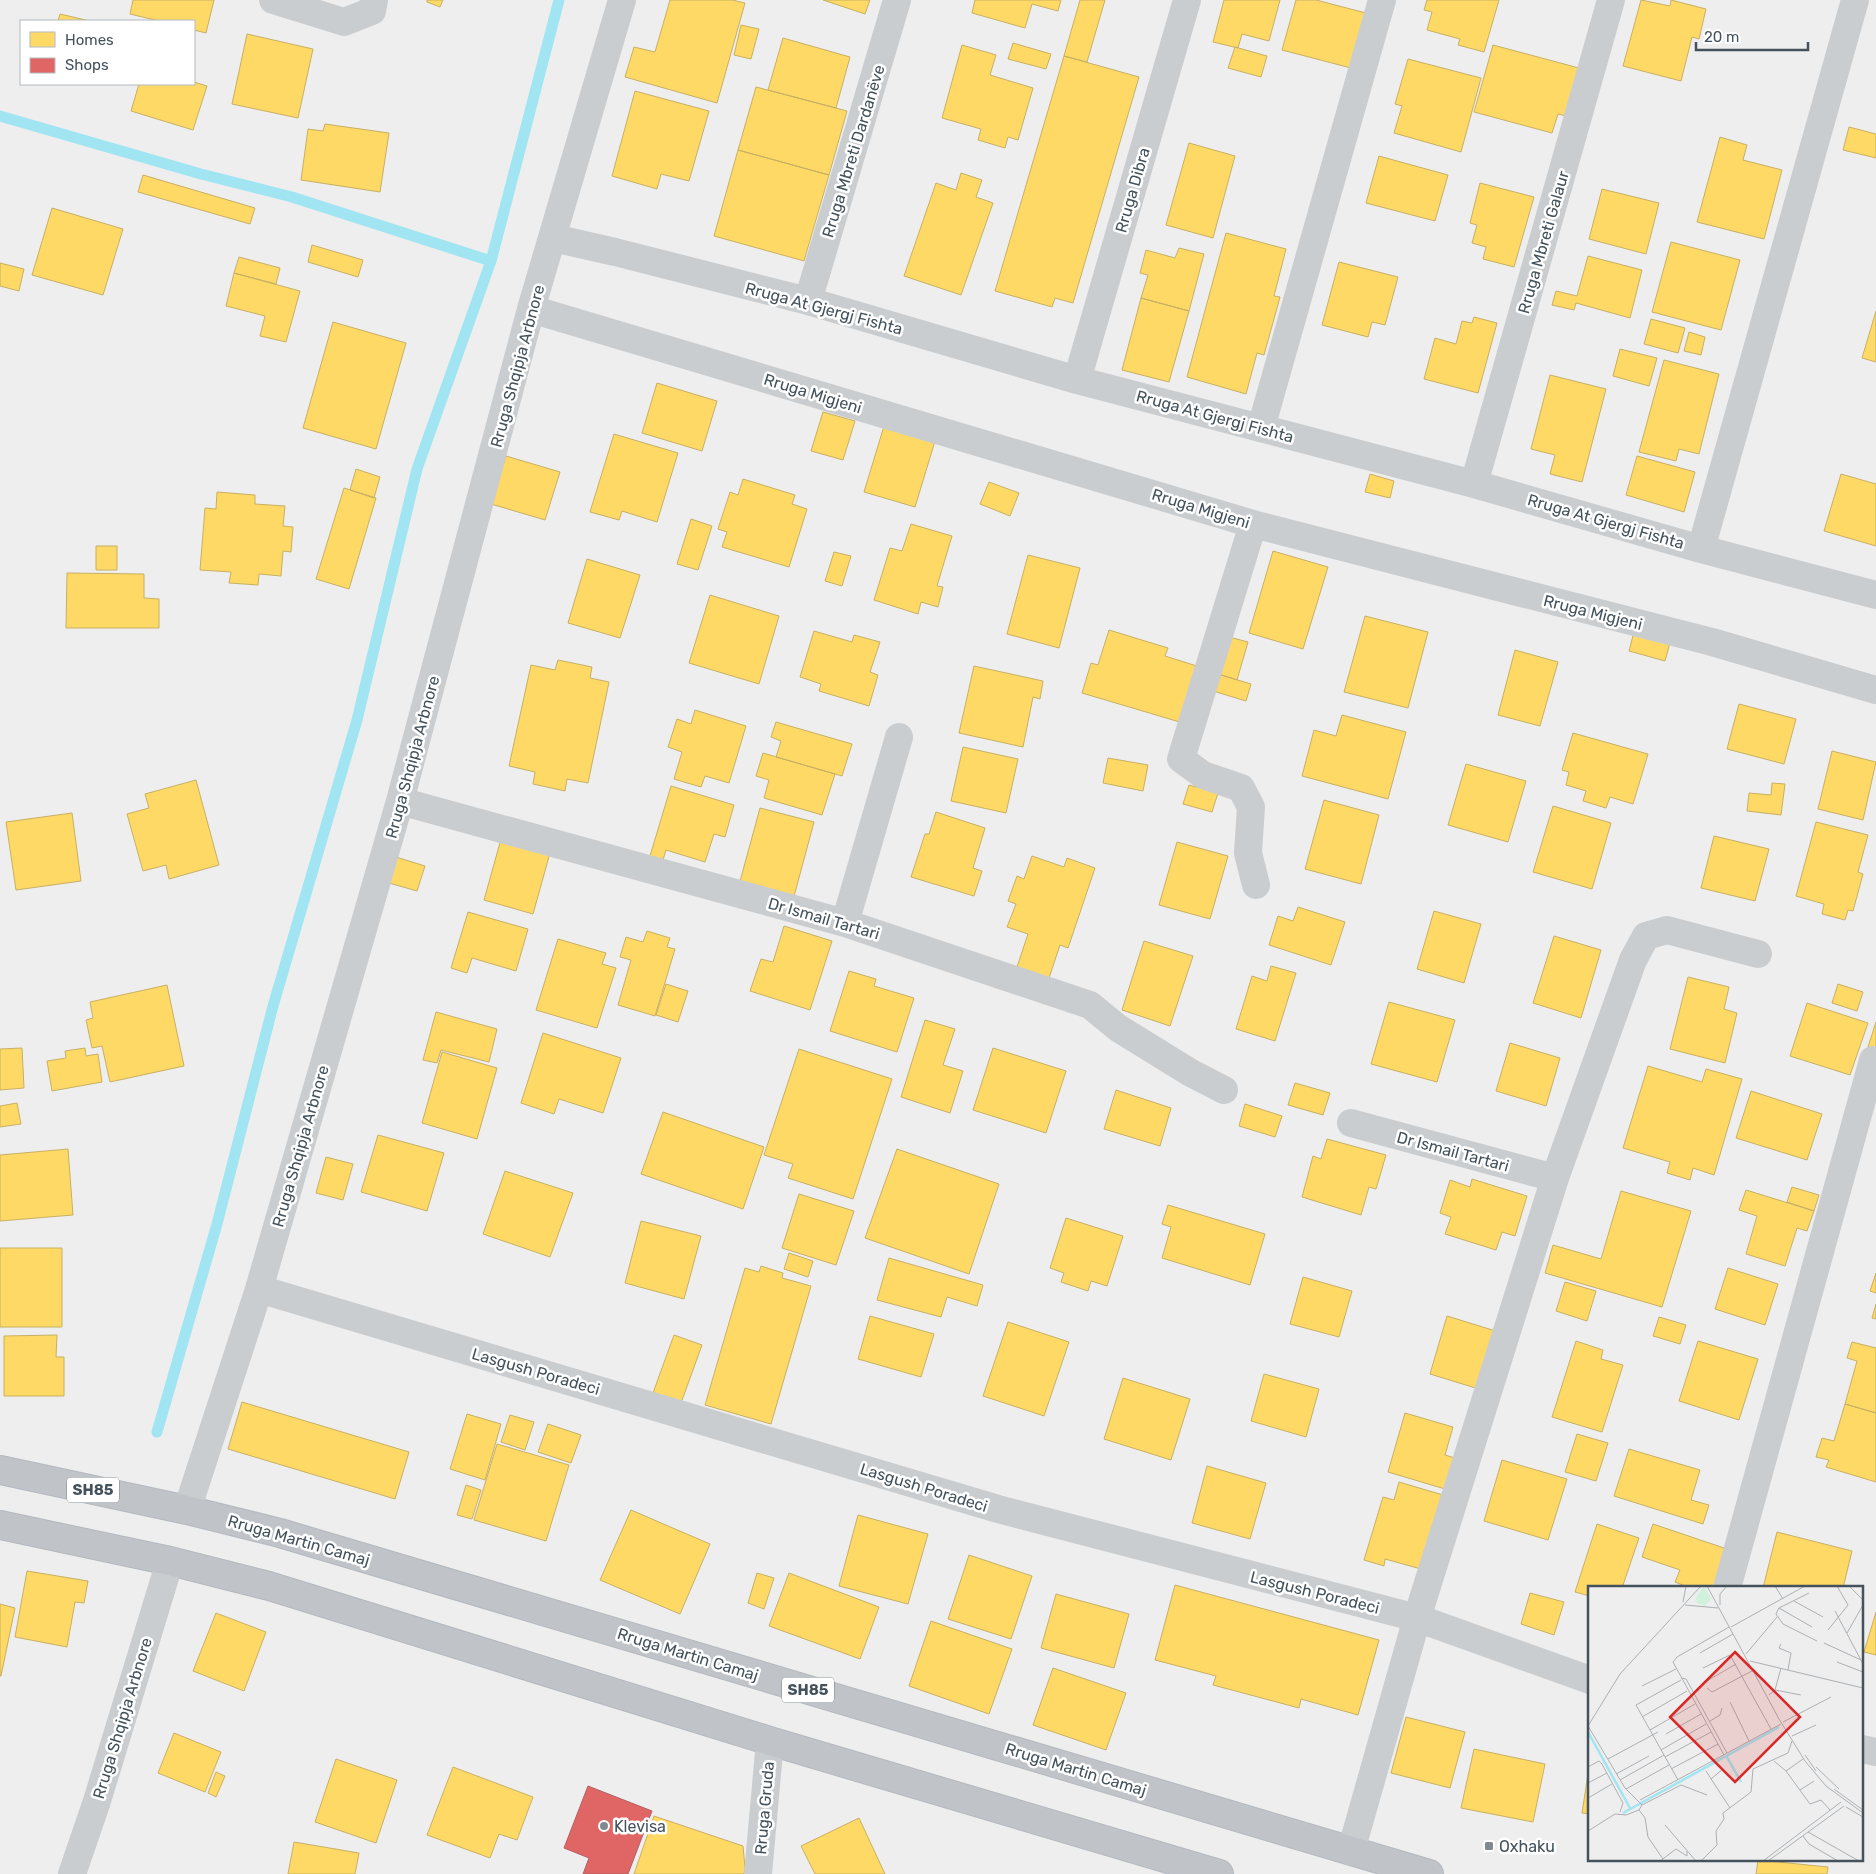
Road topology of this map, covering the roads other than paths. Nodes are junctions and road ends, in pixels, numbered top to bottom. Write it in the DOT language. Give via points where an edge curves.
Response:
graph roads {
  1 [pos="272,0"];
  2 [pos="374,0"];
  3 [pos="622,0"];
  4 [pos="897,0"];
  5 [pos="1187,0"];
  6 [pos="1382,0"];
  7 [pos="1611,0"];
  8 [pos="1855,0"];
  9 [pos="553,238"];
  10 [pos="808,301"];
  11 [pos="531,309"];
  12 [pos="1077,380"];
  13 [pos="1262,428"];
  14 [pos="1474,484"];
  15 [pos="1253,524"];
  16 [pos="1701,549"];
  17 [pos="1876,595"];
  18 [pos="1876,690"];
  19 [pos="899,737"];
  20 [pos="400,801"];
  21 [pos="1256,885"];
  22 [pos="845,923"];
  23 [pos="1758,954"];
  24 [pos="1873,1060"];
  25 [pos="1224,1090"];
  26 [pos="1351,1123"];
  27 [pos="1555,1178"];
  28 [pos="259,1289"];
  29 [pos="0,1470"];
  30 [pos="187,1510"];
  31 [pos="0,1525"];
  32 [pos="170,1561"];
  33 [pos="1728,1586"];
  34 [pos="1417,1618"];
  35 [pos="1588,1679"];
  36 [pos="770,1741"];
  37 [pos="1351,1851"];
  38 [pos="72,1874"];
  39 [pos="758,1874"];
  40 [pos="1220,1874"];
  41 [pos="1429,1874"];
  1 -- 2 [label="street" via="344,22 372,11"];
  3 -- 9 [label="street, Rruga Shqipja Arbnore"];
  4 -- 10 [label="street, Rruga Mbreti Dardanëve"];
  5 -- 12 [label="street, Rruga Dibra"];
  6 -- 13 [label="street"];
  7 -- 14 [label="street, Rruga Mbreti Galaur"];
  8 -- 16 [label="street"];
  9 -- 10 [label="street, Rruga At Gjergj Fishta"];
  9 -- 11 [label="street, Rruga Shqipja Arbnore"];
  10 -- 12 [label="street, Rruga At Gjergj Fishta"];
  11 -- 15 [label="street, Rruga Migjeni"];
  11 -- 20 [label="street, Rruga Shqipja Arbnore"];
  12 -- 13 [label="street, Rruga At Gjergj Fishta"];
  13 -- 14 [label="street, Rruga At Gjergj Fishta"];
  14 -- 16 [label="street, Rruga At Gjergj Fishta"];
  15 -- 18 [label="street, Rruga Migjeni" via="1712,642"];
  15 -- 21 [label="street" via="1181,759 1203,775 1241,788 1251,807 1248,853"];
  16 -- 17 [label="street, Rruga At Gjergj Fishta"];
  19 -- 22 [label="street"];
  20 -- 22 [label="street, Dr Ismail Tartari"];
  20 -- 28 [label="street, Rruga Shqipja Arbnore"];
  22 -- 25 [label="street, Dr Ismail Tartari" via="1090,1005 1118,1028"];
  23 -- 27 [label="street" via="1667,930 1646,936 1633,960"];
  24 -- 33 [label="street"];
  26 -- 27 [label="street, Dr Ismail Tartari"];
  27 -- 34 [label="street"];
  28 -- 30 [label="street, Rruga Shqipja Arbnore"];
  28 -- 34 [label="street, Lasgush Poradeci" via="998,1509"];
  29 -- 30 [label="highway, Rruga Martin Camaj / SH85"];
  30 -- 37 [label="highway, Rruga Martin Camaj / SH85" via="290,1536"];
  31 -- 32 [label="highway"];
  32 -- 36 [label="highway" via="269,1586"];
  32 -- 38 [label="street, Rruga Shqipja Arbnore"];
  34 -- 35 [label="street, Lasgush Poradeci"];
  34 -- 37 [label="street"];
  36 -- 39 [label="street, Rruga Gruda"];
  36 -- 40 [label="highway"];
  37 -- 41 [label="highway, Rruga Martin Camaj / SH85"];
}
